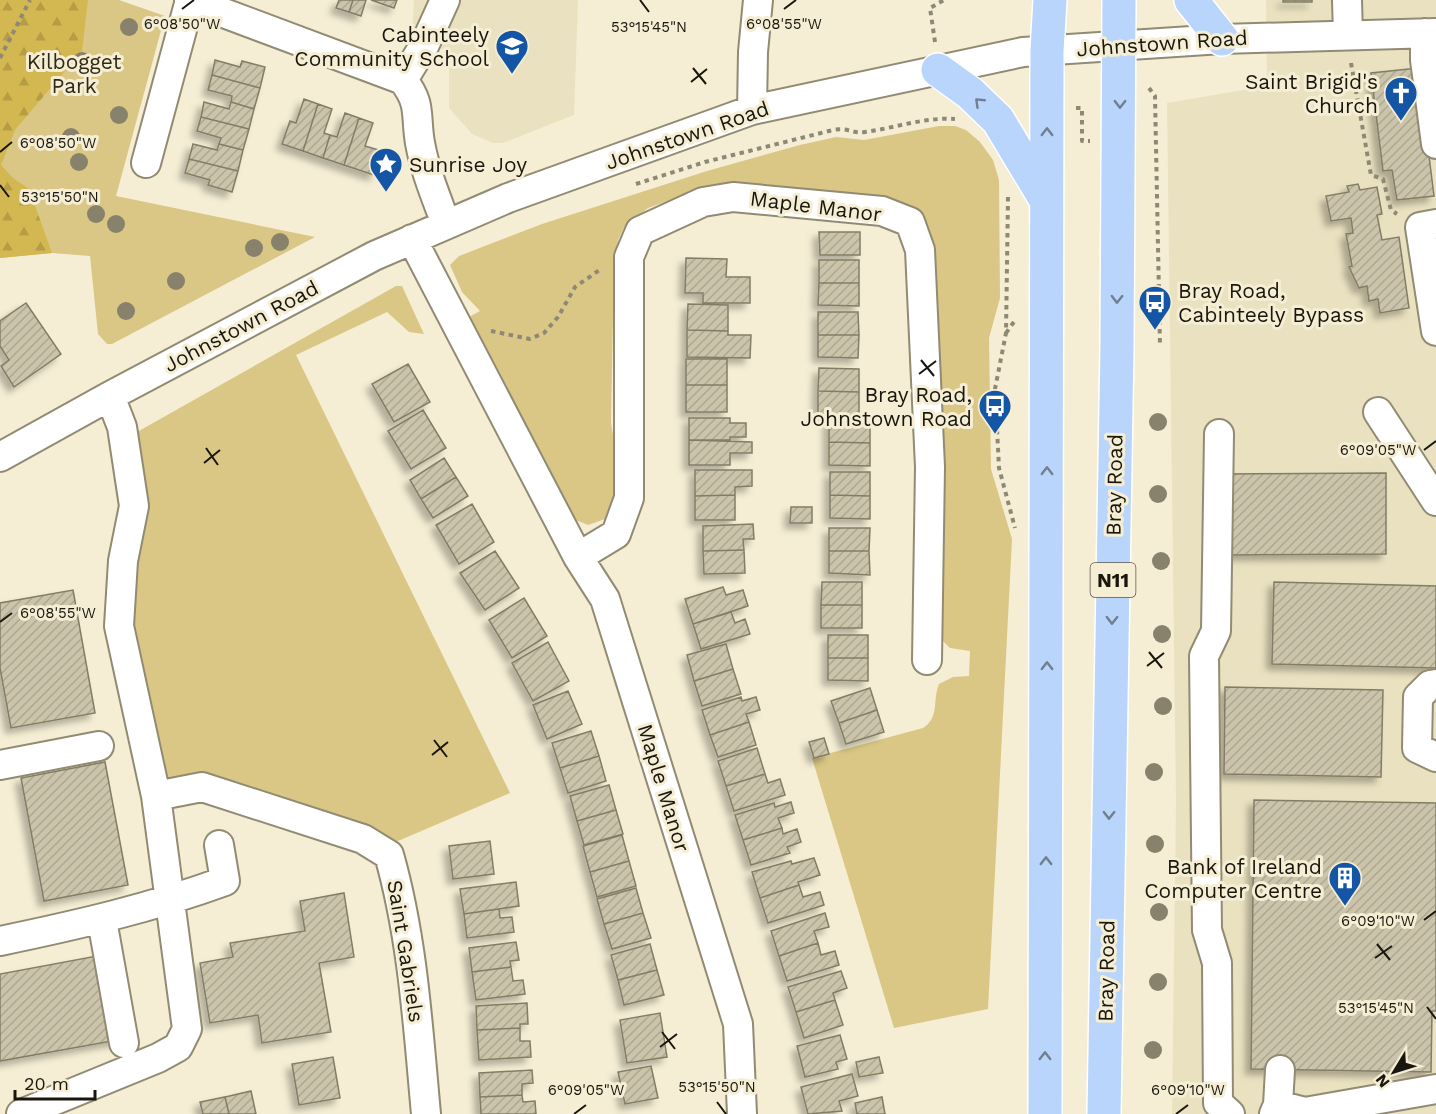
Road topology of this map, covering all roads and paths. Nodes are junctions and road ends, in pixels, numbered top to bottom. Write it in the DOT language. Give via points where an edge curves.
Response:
graph roads {
  1 [pos="30,0"];
  2 [pos="189,0"];
  3 [pos="445,0"];
  4 [pos="758,0"];
  5 [pos="944,0"];
  6 [pos="1050,0"];
  7 [pos="1119,0"];
  8 [pos="1191,0"];
  9 [pos="1347,0"];
  10 [pos="930,8"];
  11 [pos="1431,33"];
  12 [pos="1348,35"];
  13 [pos="1222,39"];
  14 [pos="1120,46"];
  15 [pos="1047,51"];
  16 [pos="0,58"];
  17 [pos="938,70"];
  18 [pos="403,80"];
  19 [pos="1073,108"];
  20 [pos="752,110"];
  21 [pos="1097,141"];
  22 [pos="1436,144"];
  23 [pos="146,163"];
  24 [pos="1047,202"];
  25 [pos="446,224"];
  26 [pos="1428,225"];
  27 [pos="412,239"];
  28 [pos="629,257"];
  29 [pos="489,330"];
  30 [pos="1436,331"];
  31 [pos="1160,346"];
  32 [pos="110,396"];
  33 [pos="1378,412"];
  34 [pos="1219,434"];
  35 [pos="0,458"];
  36 [pos="1436,501"];
  37 [pos="578,557"];
  38 [pos="927,660"];
  39 [pos="1436,684"];
  40 [pos="99,746"];
  41 [pos="1436,757"];
  42 [pos="0,765"];
  43 [pos="156,796"];
  44 [pos="219,845"];
  45 [pos="172,900"];
  46 [pos="102,920"];
  47 [pos="0,941"];
  48 [pos="124,1043"];
  49 [pos="1280,1070"];
  50 [pos="1436,1089"];
  51 [pos="1276,1110"];
  52 [pos="21,1114"];
  53 [pos="426,1114"];
  54 [pos="742,1114"];
  55 [pos="1045,1114"];
  56 [pos="1104,1114"];
  57 [pos="1230,1114"];
  1 -- 16 [label="path"];
  2 -- 18 [label="street"];
  2 -- 23 [label="street"];
  3 -- 18 [label="street" via="425,45"];
  4 -- 20 [label="street"];
  5 -- 10 [label="path"];
  6 -- 15 [label="highway"];
  7 -- 14 [label="highway, Bray Road / N11"];
  8 -- 13 [label="highway"];
  9 -- 12 [label="street"];
  11 -- 12 [label="street, Johnstown Road"];
  11 -- 22 [label="street" via="1425,60"];
  12 -- 13 [label="street, Johnstown Road"];
  12 -- 26 [label="path" via="1371,175 1383,179 1391,210"];
  13 -- 14 [label="street, Johnstown Road"];
  14 -- 15 [label="street, Johnstown Road"];
  14 -- 31 [label="path" via="1155,96"];
  14 -- 56 [label="highway, Bray Road / N11, one-way"];
  15 -- 17 [label="street, Johnstown Road" via="1023,52"];
  24 -- 15 [label="highway, one-way"];
  17 -- 20 [label="street, Johnstown Road"];
  24 -- 17 [label="highway, one-way" via="998,120"];
  18 -- 25 [label="street" via="416,96 420,143"];
  19 -- 21 [label="path" via="1082,108 1082,141"];
  20 -- 25 [label="street, Johnstown Road"];
  55 -- 24 [label="highway, one-way"];
  25 -- 27 [label="street, Johnstown Road"];
  26 -- 30 [label="street"];
  27 -- 32 [label="street, Johnstown Road"];
  27 -- 37 [label="street, Maple Manor"];
  28 -- 29 [label="path" via="597,271 575,287 544,333 530,339"];
  28 -- 37 [label="street, Maple Manor" via="629,498 616,534"];
  28 -- 38 [label="street, Maple Manor" via="640,231 703,202 733,197 882,211 910,222 920,250 929,456"];
  32 -- 35 [label="street, Johnstown Road"];
  32 -- 43 [label="street" via="122,427 134,506 123,561 119,626"];
  33 -- 36 [label="street"];
  34 -- 57 [label="street" via="1215,631 1204,656 1206,930 1217,963 1218,1103"];
  37 -- 54 [label="street, Maple Manor" via="605,598 738,1024"];
  39 -- 41 [label="street" via="1418,697 1417,747"];
  40 -- 42 [label="street"];
  43 -- 45 [label="street"];
  43 -- 53 [label="street, Saint Gabriels" via="202,787 363,839 389,855 398,886 414,987"];
  44 -- 45 [label="street" via="225,881"];
  45 -- 46 [label="street"];
  45 -- 52 [label="street" via="187,1029 178,1047"];
  46 -- 47 [label="street"];
  46 -- 48 [label="street"];
  49 -- 51 [label="street"];
  50 -- 51 [label="street" via="1305,1112"];
}
